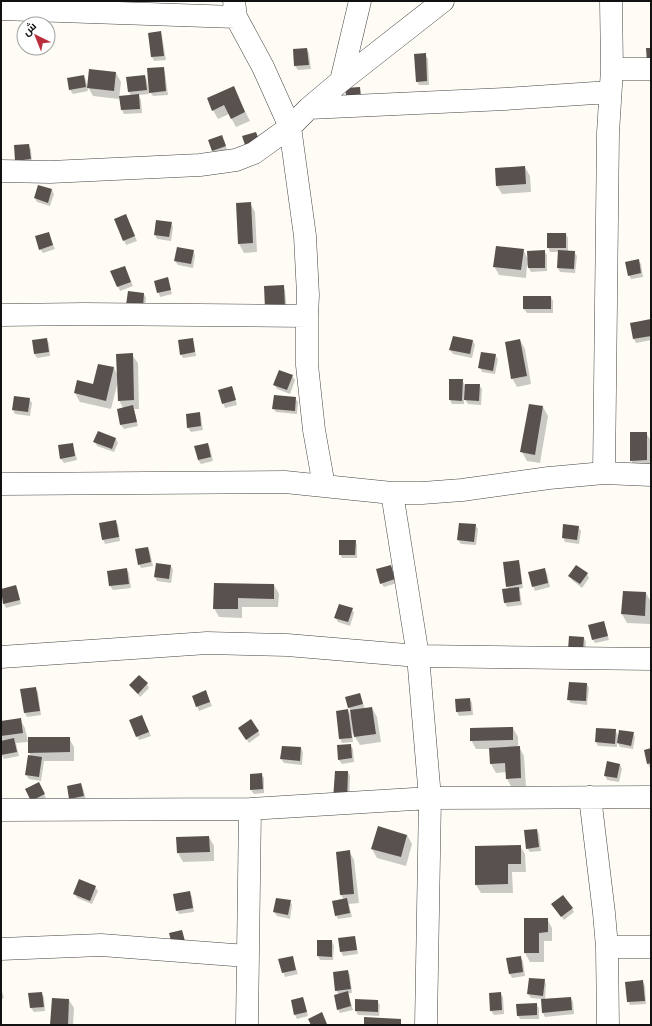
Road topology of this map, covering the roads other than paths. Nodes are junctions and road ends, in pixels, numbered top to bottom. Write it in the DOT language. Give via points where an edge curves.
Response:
graph roads {
  1 [pos="360,1"];
  2 [pos="443,1"];
  3 [pos="612,1"];
  4 [pos="1,9"];
  5 [pos="235,9"];
  6 [pos="612,69"];
  7 [pos="651,69"];
  8 [pos="341,81"];
  9 [pos="610,92"];
  10 [pos="309,108"];
  11 [pos="290,127"];
  12 [pos="1,171"];
  13 [pos="1,315"];
  14 [pos="307,316"];
  15 [pos="604,473"];
  16 [pos="651,475"];
  17 [pos="1,484"];
  18 [pos="324,486"];
  19 [pos="392,493"];
  20 [pos="418,656"];
  21 [pos="1,657"];
  22 [pos="651,659"];
  23 [pos="590,797"];
  24 [pos="651,797"];
  25 [pos="430,798"];
  26 [pos="250,809"];
  27 [pos="1,810"];
  28 [pos="607,947"];
  29 [pos="651,947"];
  30 [pos="1,949"];
  31 [pos="247,956"];
  32 [pos="247,1025"];
  33 [pos="426,1025"];
  34 [pos="608,1025"];
  1 -- 8 [label="street"];
  2 -- 8 [label="street"];
  3 -- 6 [label="street"];
  4 -- 5 [label="street"];
  5 -- 11 [label="street"];
  6 -- 7 [label="street"];
  6 -- 9 [label="street"];
  8 -- 10 [label="street"];
  9 -- 10 [label="street"];
  9 -- 15 [label="street"];
  10 -- 11 [label="street"];
  11 -- 12 [label="street" via="254,153 236,160 200,165 58,172"];
  11 -- 14 [label="street" via="305,236"];
  13 -- 14 [label="street"];
  14 -- 18 [label="street" via="308,372 314,430"];
  15 -- 16 [label="street"];
  15 -- 19 [label="street" via="462,490"];
  17 -- 18 [label="street" via="285,482"];
  18 -- 19 [label="street"];
  19 -- 20 [label="street"];
  20 -- 21 [label="street" via="287,645 207,643"];
  20 -- 22 [label="street"];
  20 -- 25 [label="street"];
  23 -- 24 [label="street"];
  23 -- 25 [label="street"];
  23 -- 28 [label="street"];
  25 -- 26 [label="street"];
  25 -- 33 [label="street"];
  26 -- 27 [label="street"];
  26 -- 31 [label="street"];
  28 -- 29 [label="street"];
  28 -- 34 [label="street"];
  30 -- 31 [label="street" via="100,945"];
  31 -- 32 [label="street"];
}
